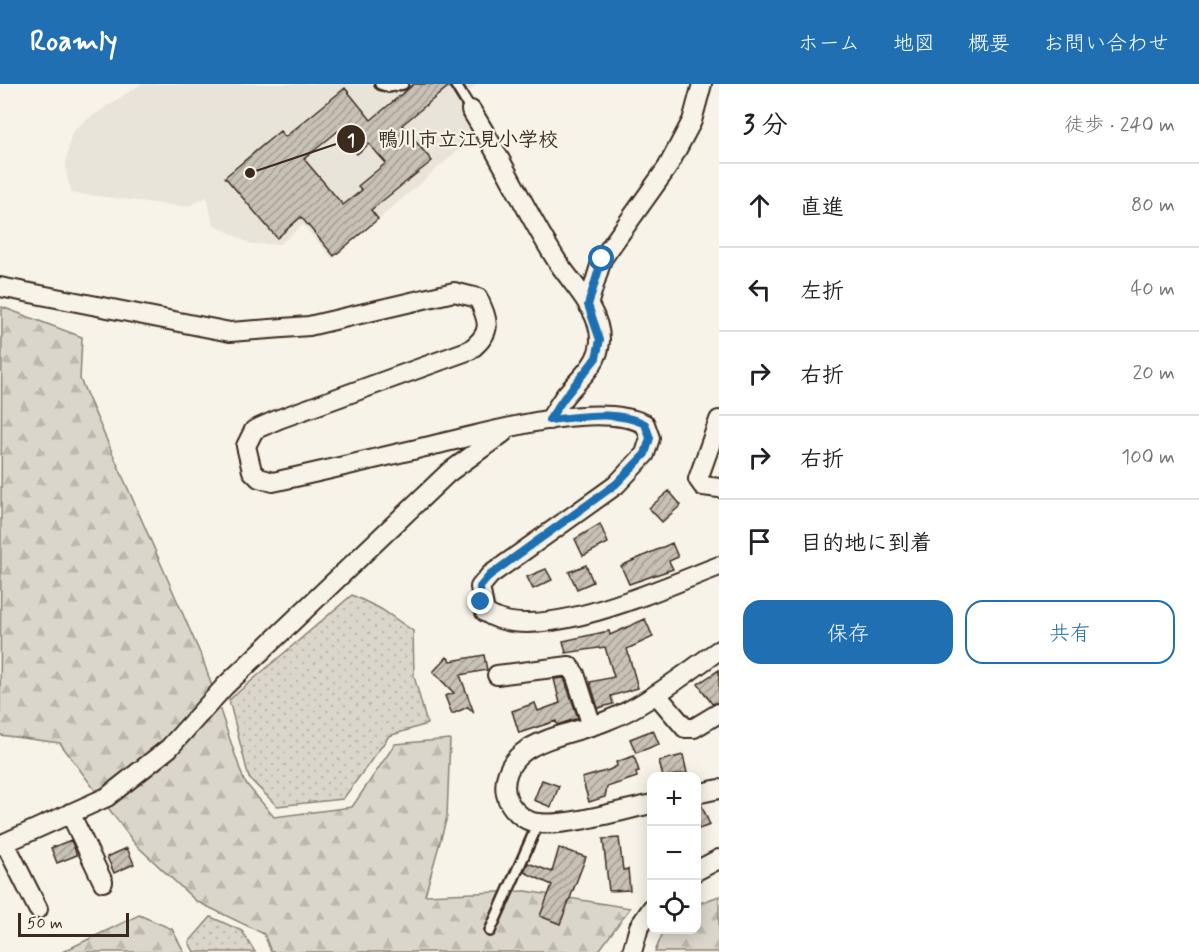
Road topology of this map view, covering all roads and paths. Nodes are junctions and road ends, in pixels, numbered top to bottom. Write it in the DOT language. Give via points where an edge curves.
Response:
graph roads {
  1 [pos="380,84"];
  2 [pos="403,84"];
  3 [pos="455,84"];
  4 [pos="702,84"];
  5 [pos="471,110"];
  6 [pos="0,287"];
  7 [pos="588,305"];
  8 [pos="549,420"];
  9 [pos="719,420"];
  10 [pos="509,428"];
  11 [pos="719,488"];
  12 [pos="719,566"];
  13 [pos="719,650"];
  14 [pos="497,675"];
  15 [pos="656,694"];
  16 [pos="719,713"];
  17 [pos="592,726"];
  18 [pos="719,789"];
  19 [pos="701,793"];
  20 [pos="647,805"];
  21 [pos="70,813"];
  22 [pos="538,824"];
  23 [pos="2,844"];
  24 [pos="719,859"];
  25 [pos="701,868"];
  26 [pos="103,882"];
  27 [pos="38,909"];
  28 [pos="647,914"];
  29 [pos="490,931"];
  30 [pos="632,952"];
  1 -- 2 [label="lane"];
  3 -- 5 [label="lane"];
  4 -- 7 [label="street" via="693,121 667,168 602,259"];
  5 -- 7 [label="street" via="557,260"];
  6 -- 10 [label="street" via="230,332 309,326 454,292 478,298 488,328 470,350 254,430 246,446 248,459 259,478 273,482"];
  7 -- 8 [label="street" via="600,340 596,358"];
  8 -- 10 [label="street"];
  8 -- 12 [label="street" via="600,415 631,417 645,424 650,438 645,454 616,484 490,575 480,587 485,612 497,621 519,624 591,614"];
  9 -- 11 [label="street" via="698,479 703,486"];
  10 -- 21 [label="street" via="448,473 225,686 170,748 107,797"];
  13 -- 15 [label="street"];
  14 -- 17 [label="street" via="569,666"];
  15 -- 16 [label="street" via="685,728 694,728"];
  15 -- 17 [label="street"];
  17 -- 22 [label="street" via="534,746 521,753 509,767 504,785 508,803"];
  18 -- 19 [label="street"];
  20 -- 22 [label="street"];
  21 -- 23 [label="street"];
  21 -- 26 [label="street"];
  22 -- 29 [label="lane"];
  23 -- 27 [label="street"];
  24 -- 25 [label="street"];
  28 -- 30 [label="street"];
}
